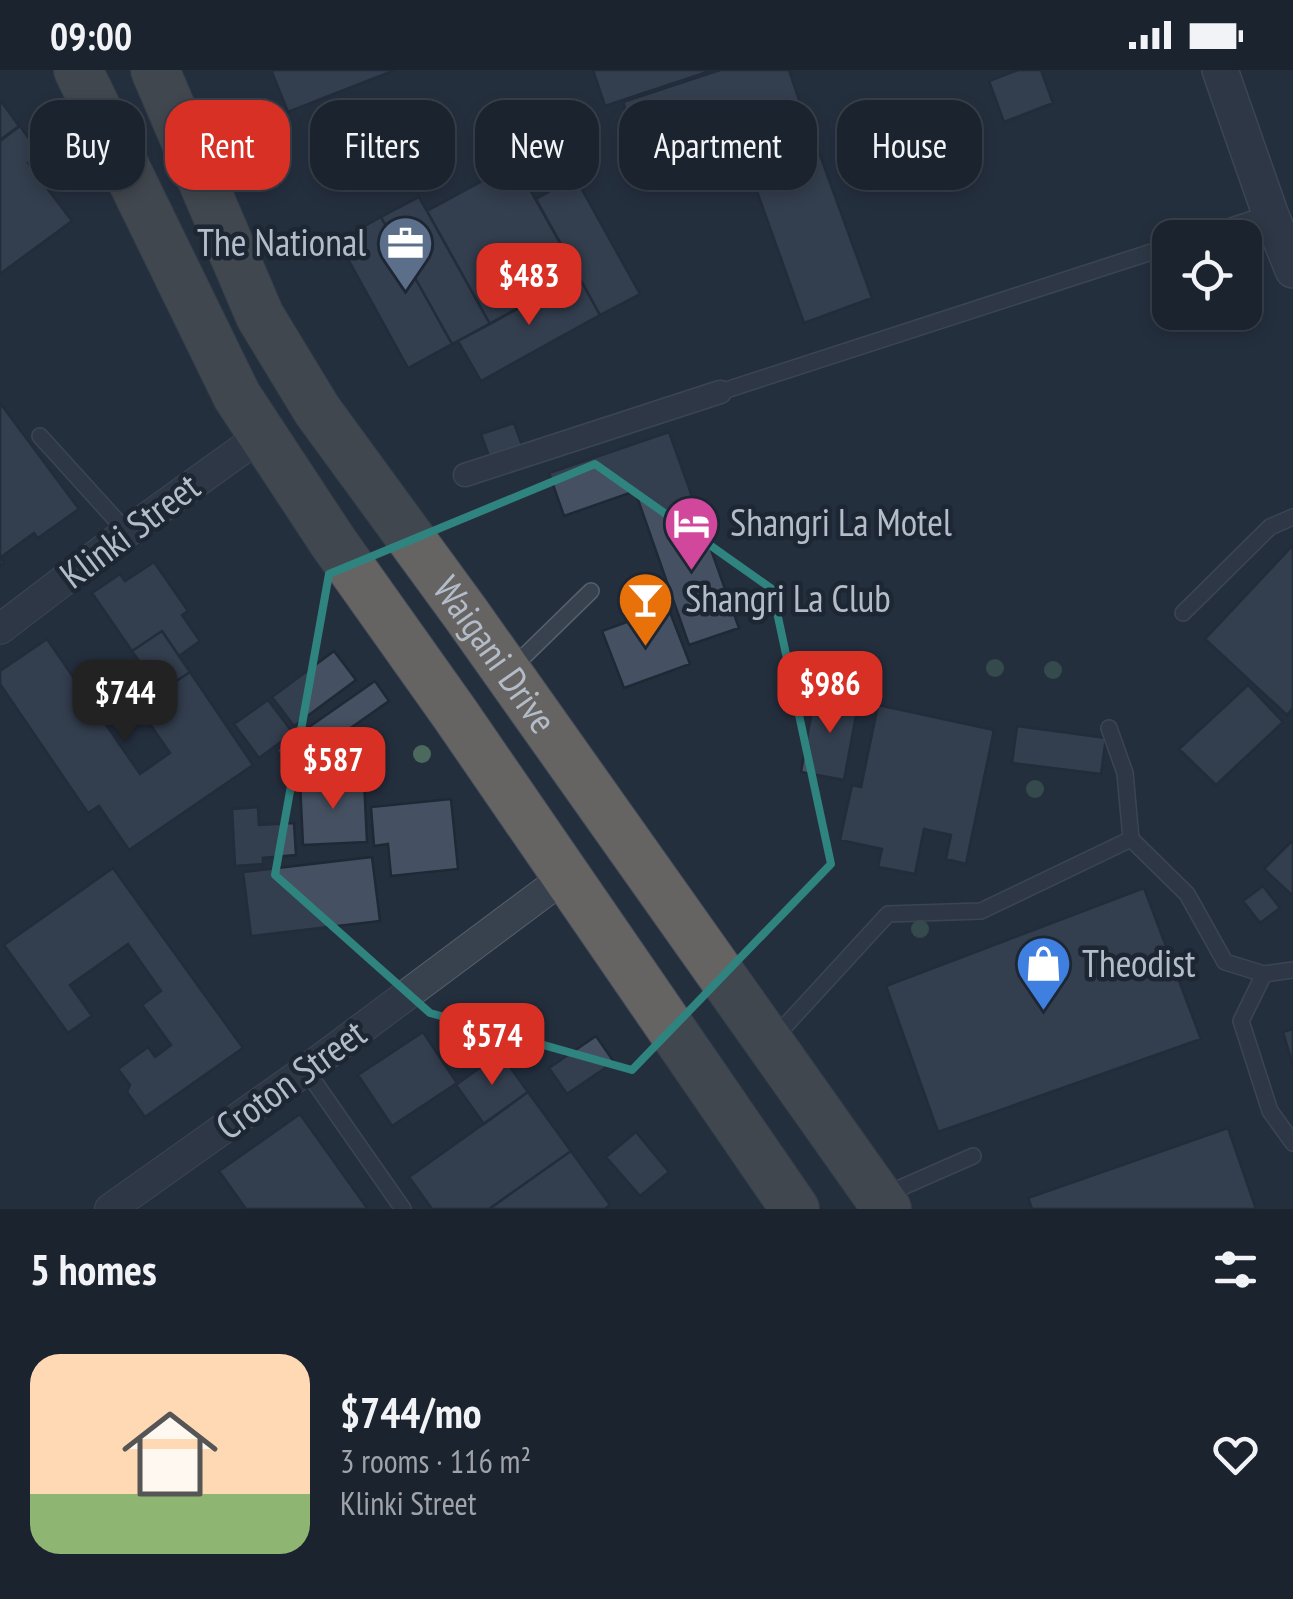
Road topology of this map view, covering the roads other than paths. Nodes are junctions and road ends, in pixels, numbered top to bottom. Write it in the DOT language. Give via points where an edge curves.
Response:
graph roads {
  1 [pos="78,70"];
  2 [pos="155,70"];
  3 [pos="1220,70"];
  4 [pos="1270,213"];
  5 [pos="1249,220"];
  6 [pos="1152,252"];
  7 [pos="1293,270"];
  8 [pos="720,392"];
  9 [pos="262,435"];
  10 [pos="40,436"];
  11 [pos="465,475"];
  12 [pos="1293,517"];
  13 [pos="127,532"];
  14 [pos="591,591"];
  15 [pos="1183,613"];
  16 [pos="0,629"];
  17 [pos="508,672"];
  18 [pos="1110,728"];
  19 [pos="1130,840"];
  20 [pos="566,876"];
  21 [pos="691,930"];
  22 [pos="1293,970"];
  23 [pos="1264,974"];
  24 [pos="770,1042"];
  25 [pos="306,1070"];
  26 [pos="834,1133"];
  27 [pos="743,1134"];
  28 [pos="1293,1144"];
  29 [pos="973,1156"];
  30 [pos="883,1203"];
  31 [pos="110,1209"];
  32 [pos="403,1209"];
  33 [pos="795,1209"];
  34 [pos="827,1209"];
  1 -- 9 [label="highway, Waigani Drive" via="236,396"];
  2 -- 17 [label="highway, Waigani Drive" via="260,316 317,410"];
  3 -- 4 [label="street"];
  4 -- 5 [label="lane"];
  4 -- 7 [label="street"];
  6 -- 8 [label="lane"];
  8 -- 11 [label="street"];
  9 -- 13 [label="street, Klinki Street"];
  9 -- 20 [label="highway, Waigani Drive"];
  10 -- 13 [label="lane"];
  12 -- 15 [label="lane" via="1270,527"];
  13 -- 16 [label="street, Klinki Street"];
  14 -- 17 [label="lane"];
  17 -- 21 [label="highway, Waigani Drive"];
  18 -- 19 [label="lane" via="1124,773"];
  19 -- 23 [label="lane" via="1186,894 1226,962"];
  19 -- 24 [label="lane" via="982,911 888,914"];
  20 -- 25 [label="street, Croton Street"];
  20 -- 27 [label="highway, Waigani Drive"];
  21 -- 24 [label="highway, Waigani Drive"];
  21 -- 27 [label="highway" via="684,974 778,1108 767,1127"];
  22 -- 23 [label="lane"];
  23 -- 28 [label="lane" via="1240,1021 1270,1111"];
  24 -- 26 [label="highway, Waigani Drive"];
  25 -- 31 [label="street, Croton Street"];
  25 -- 32 [label="lane"];
  26 -- 30 [label="highway, Waigani Drive"];
  26 -- 34 [label="highway" via="807,1136 794,1152"];
  27 -- 33 [label="highway, Waigani Drive"];
  29 -- 30 [label="lane"];
}
